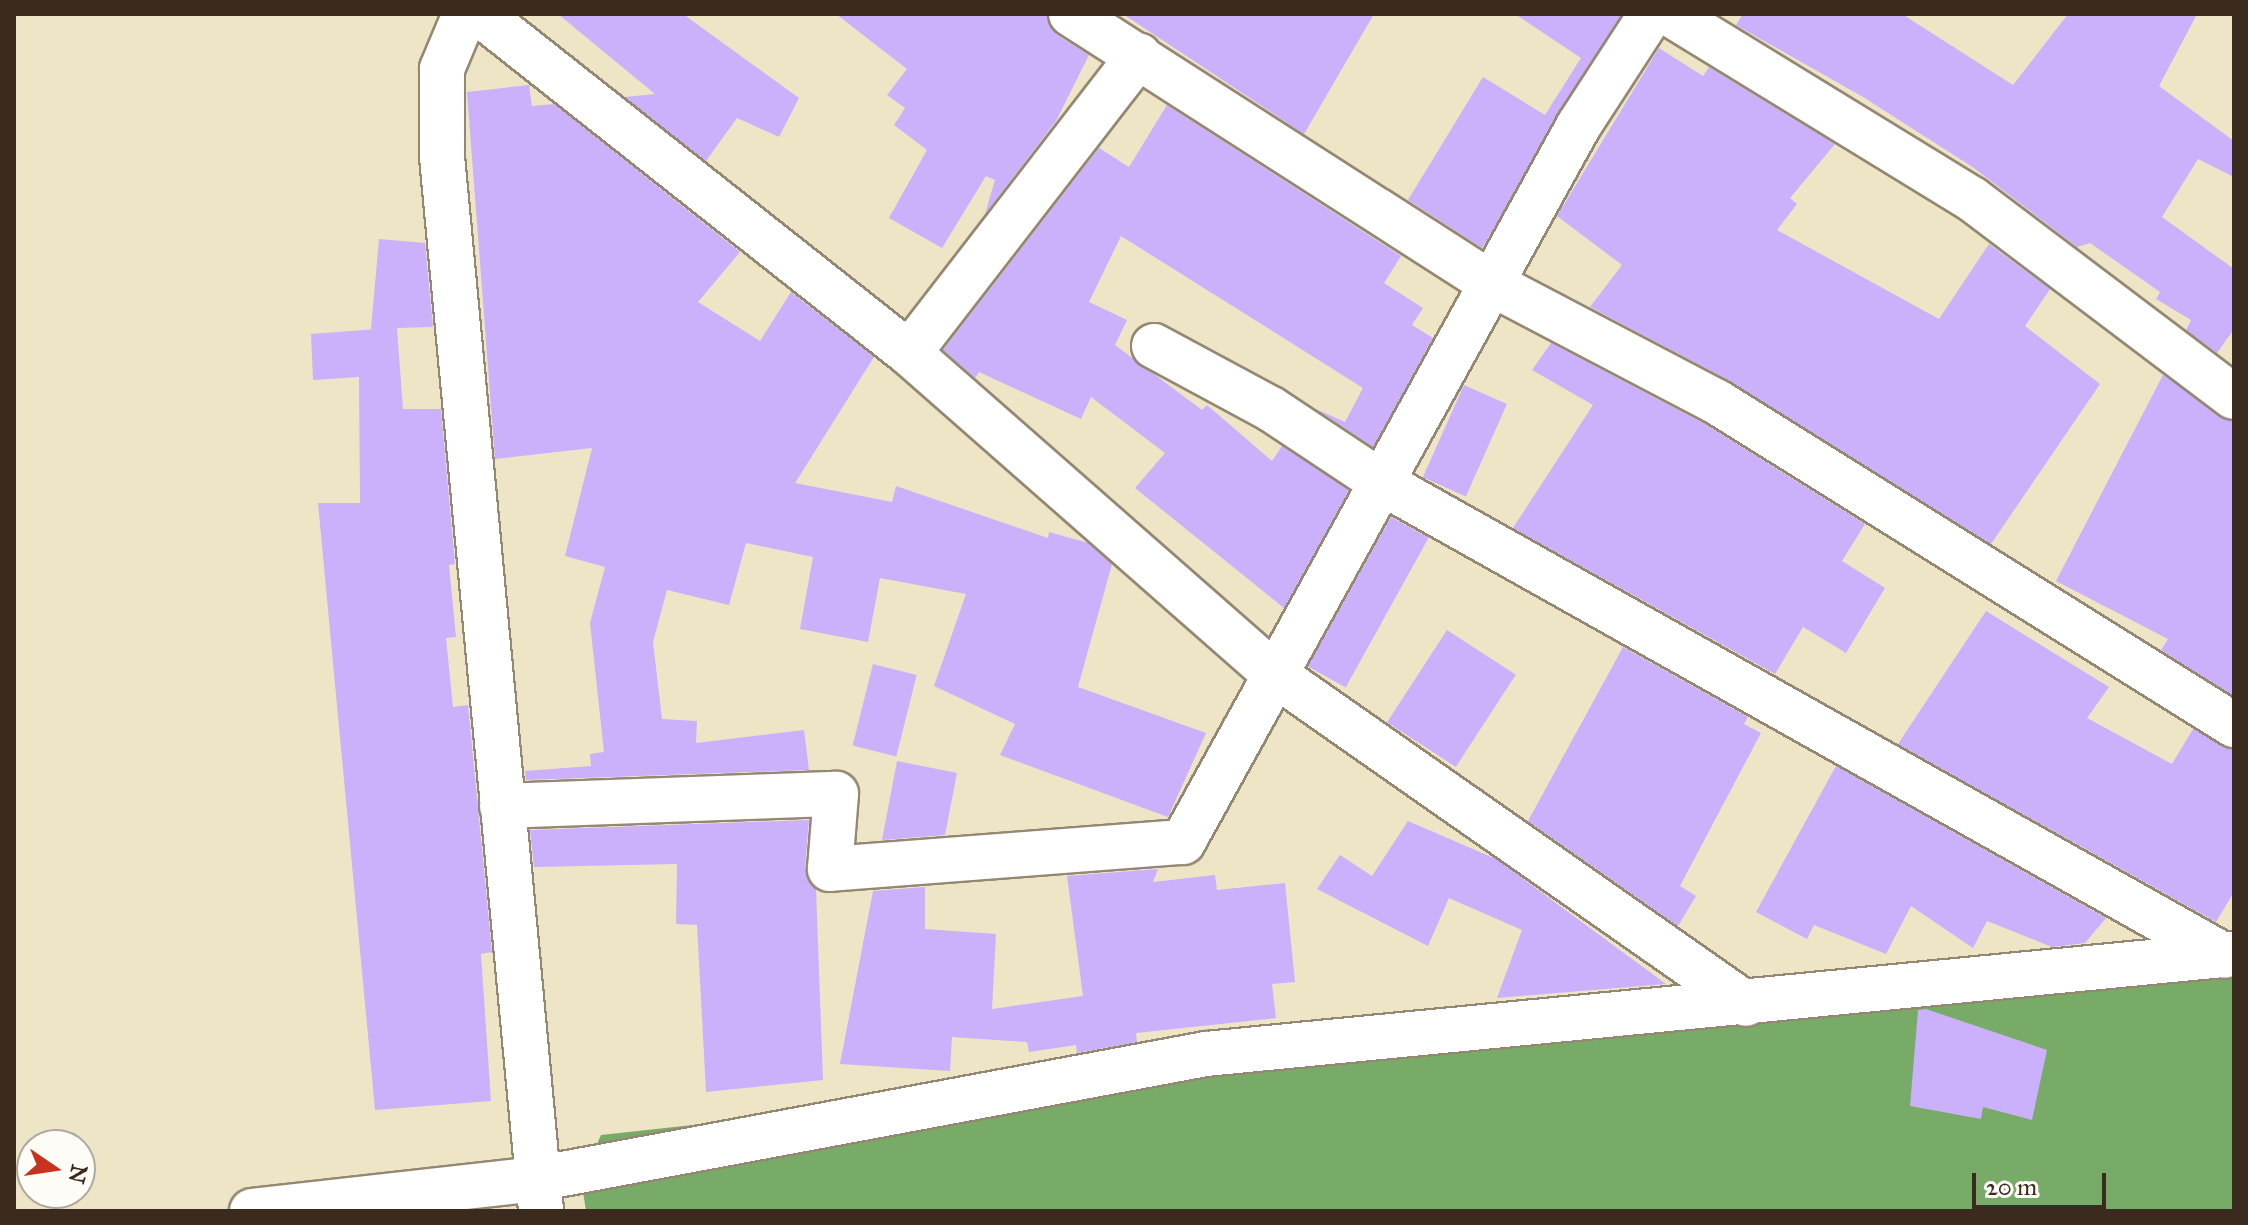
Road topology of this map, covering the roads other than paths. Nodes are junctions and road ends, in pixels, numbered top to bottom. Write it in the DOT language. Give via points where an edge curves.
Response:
graph roads {
  1 [pos="465,14"];
  2 [pos="480,14"];
  3 [pos="1071,14"];
  4 [pos="1651,14"];
  5 [pos="1670,14"];
  6 [pos="1139,55"];
  7 [pos="1492,284"];
  8 [pos="1154,346"];
  9 [pos="909,353"];
  10 [pos="2234,397"];
  11 [pos="1384,484"];
  12 [pos="1277,676"];
  13 [pos="2234,725"];
  14 [pos="502,806"];
  15 [pos="2229,955"];
  16 [pos="1746,1004"];
  17 [pos="539,1195"];
  18 [pos="252,1211"];
  1 -- 14 [label="street" via="442,69 442,157"];
  2 -- 9 [label="street"];
  3 -- 6 [label="street"];
  4 -- 7 [label="street" via="1579,125"];
  5 -- 10 [label="street" via="1972,199"];
  6 -- 7 [label="street"];
  6 -- 9 [label="street"];
  7 -- 11 [label="street"];
  7 -- 13 [label="street" via="1717,402"];
  8 -- 11 [label="street" via="1271,409"];
  9 -- 12 [label="street"];
  11 -- 12 [label="street"];
  11 -- 15 [label="street"];
  12 -- 14 [label="street" via="1183,842 830,869 836,794"];
  12 -- 16 [label="street"];
  14 -- 17 [label="street"];
  15 -- 16 [label="street"];
  16 -- 17 [label="street" via="1206,1054"];
  17 -- 18 [label="street"];
}
